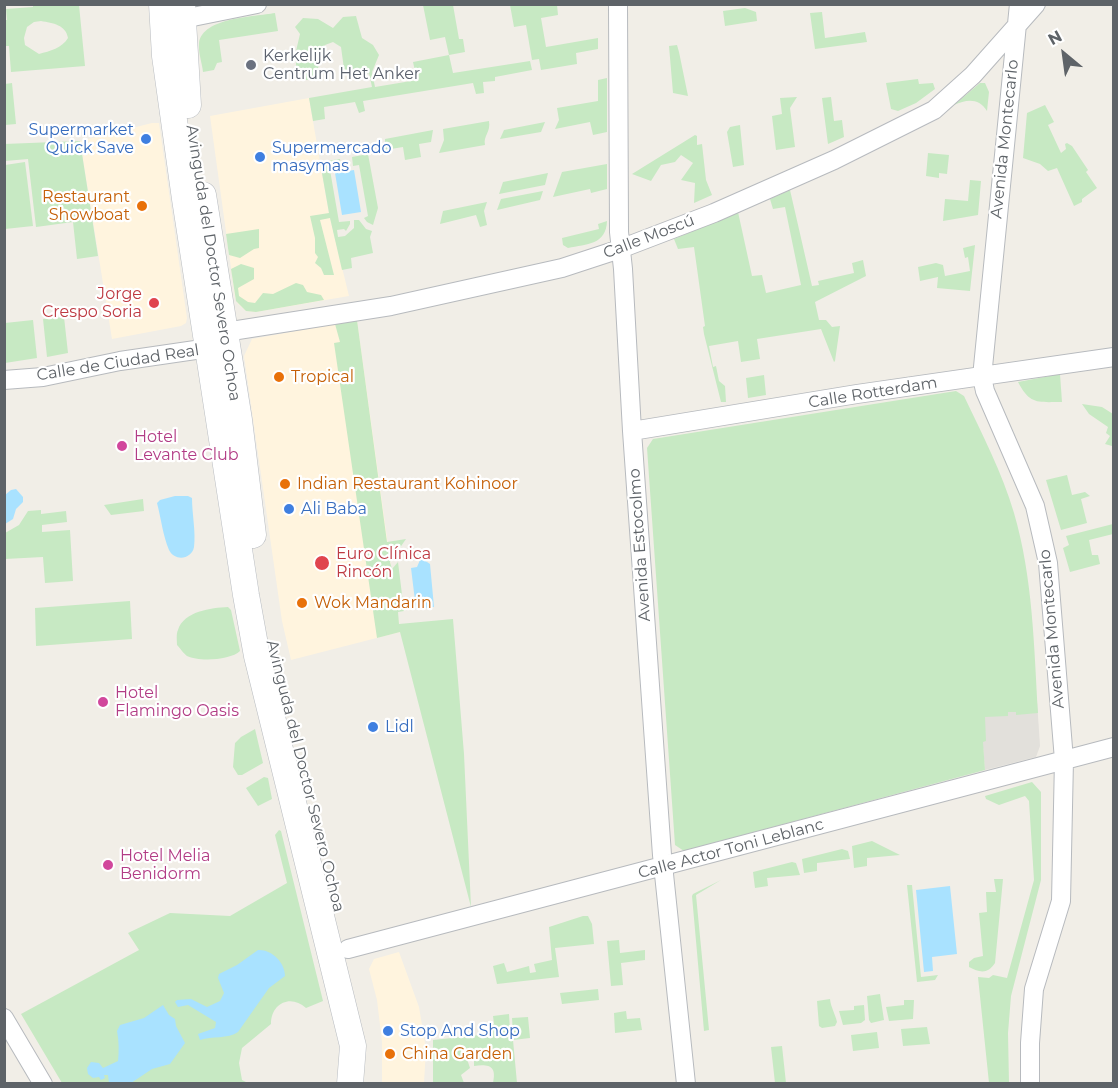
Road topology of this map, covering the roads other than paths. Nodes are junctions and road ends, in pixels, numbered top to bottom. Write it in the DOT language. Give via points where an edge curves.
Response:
graph roads {
  1 [pos="257,4"];
  2 [pos="618,4"];
  3 [pos="1019,4"];
  4 [pos="1036,4"];
  5 [pos="172,13"];
  6 [pos="1017,26"];
  7 [pos="620,249"];
  8 [pos="221,346"];
  9 [pos="1113,357"];
  10 [pos="982,377"];
  11 [pos="4,380"];
  12 [pos="632,431"];
  13 [pos="1113,747"];
  14 [pos="1064,760"];
  15 [pos="664,866"];
  16 [pos="348,950"];
  17 [pos="4,1018"];
  18 [pos="43,1083"];
  19 [pos="354,1083"];
  20 [pos="686,1083"];
  21 [pos="1030,1083"];
  1 -- 5 [label="street"];
  2 -- 7 [label="street, Avenida Estocolmo"];
  3 -- 6 [label="street, Avenida Montecarlo"];
  4 -- 6 [label="street, Calle Moscú"];
  5 -- 8 [label="street, Avinguda del Doctor Severo Ochoa" via="165,56 176,134"];
  6 -- 7 [label="street, Calle Moscú" via="934,110 834,160"];
  6 -- 10 [label="street, Avenida Montecarlo"];
  7 -- 8 [label="street, Calle Moscú" via="562,268"];
  7 -- 12 [label="street, Avenida Estocolmo"];
  8 -- 11 [label="street, Calle de Ciudad Real" via="43,377"];
  8 -- 16 [label="street, Avinguda del Doctor Severo Ochoa" via="275,663"];
  8 -- 19 [label="street, Avinguda del Doctor Severo Ochoa" via="257,656 353,1046"];
  9 -- 10 [label="street, Calle Rotterdam"];
  10 -- 12 [label="street, Calle Rotterdam"];
  10 -- 14 [label="street, Avenida Montecarlo" via="1035,506 1044,547"];
  12 -- 15 [label="street, Avenida Estocolmo"];
  13 -- 14 [label="street, Calle Actor Toni Leblanc"];
  14 -- 15 [label="street, Calle Actor Toni Leblanc"];
  14 -- 21 [label="street, Avenida Montecarlo" via="1060,901 1034,989"];
  15 -- 16 [label="street, Calle Actor Toni Leblanc"];
  15 -- 20 [label="street, Avenida Estocolmo"];
  16 -- 19 [label="street, Avinguda del Doctor Severo Ochoa" via="366,1047"];
  17 -- 18 [label="street"];
}
